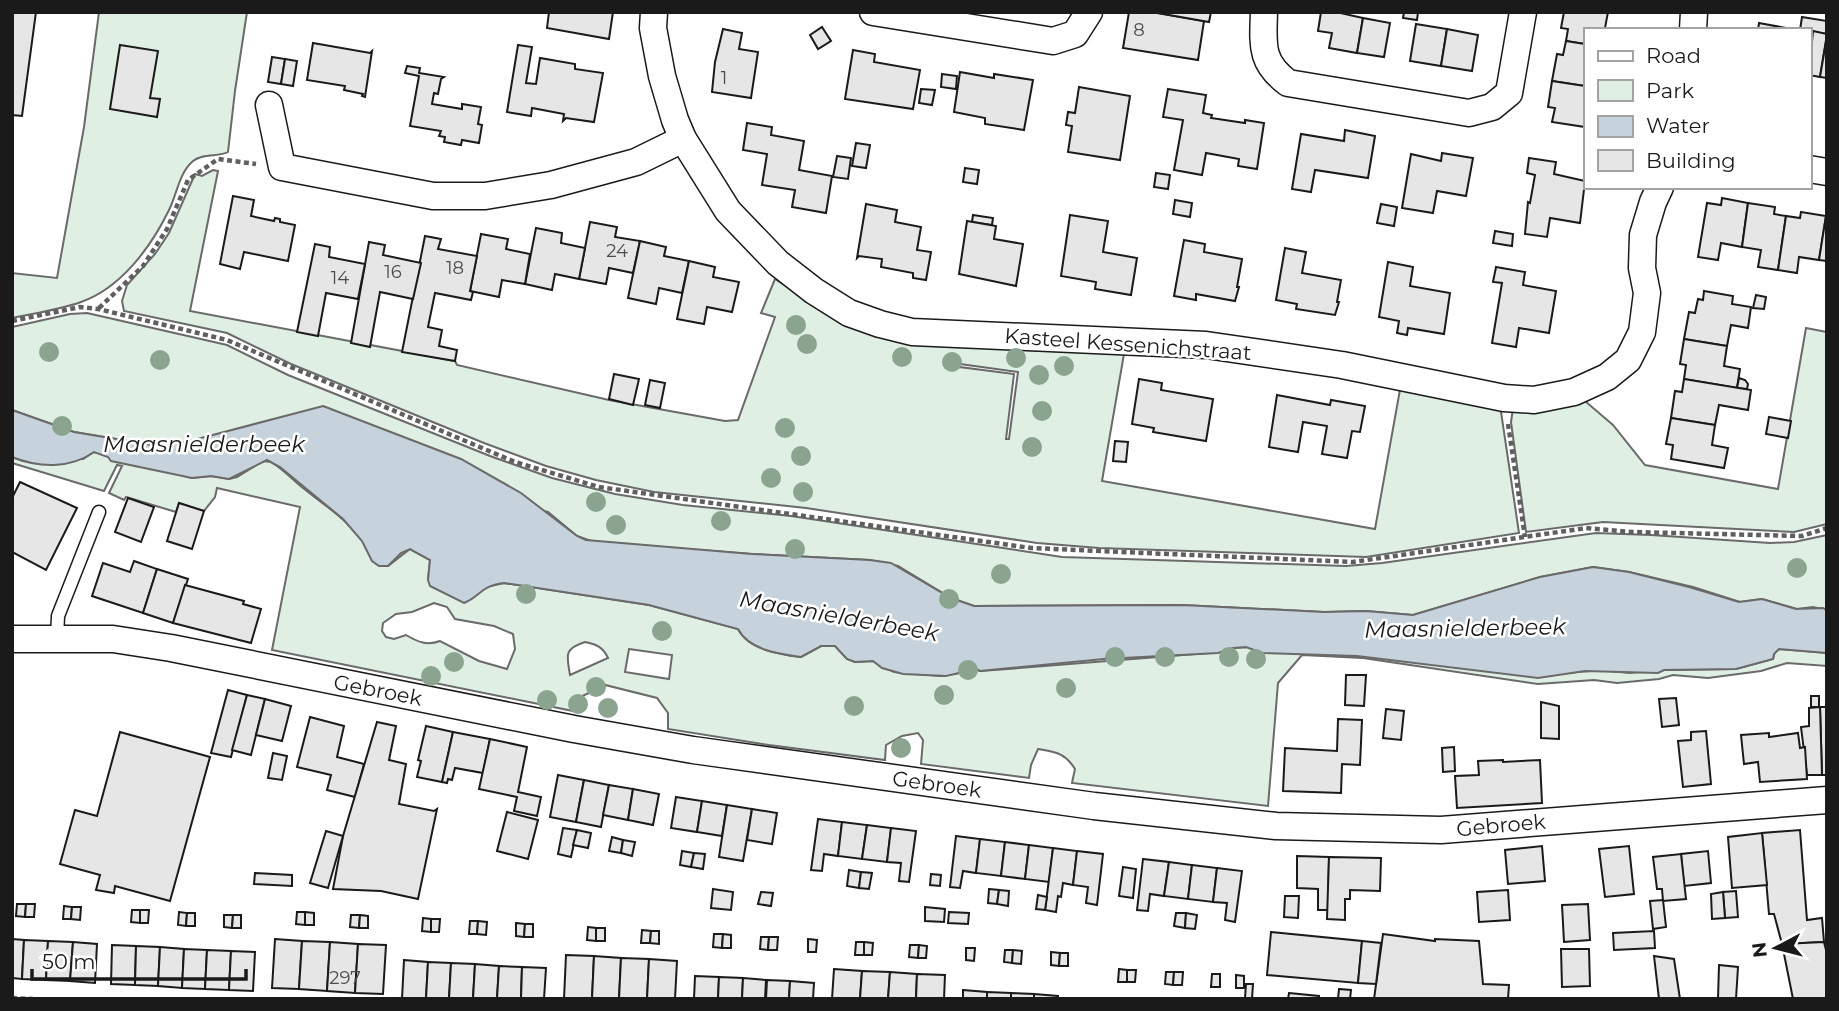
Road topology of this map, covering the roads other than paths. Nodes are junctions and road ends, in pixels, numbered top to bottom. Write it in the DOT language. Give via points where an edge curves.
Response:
graph roads {
  1 [pos="654,12"];
  2 [pos="873,12"];
  3 [pos="1089,12"];
  4 [pos="1265,12"];
  5 [pos="1523,12"];
  6 [pos="269,105"];
  7 [pos="683,139"];
  8 [pos="1659,189"];
  9 [pos="99,512"];
  10 [pos="57,638"];
  11 [pos="12,639"];
  12 [pos="1827,800"];
  1 -- 7 [label="street, Kasteel Kessenichstraat" via="662,76"];
  2 -- 3 [label="street" via="1053,41 1075,33"];
  4 -- 5 [label="street" via="1262,48 1273,71 1288,83 1469,113 1492,107 1509,93"];
  6 -- 7 [label="street" via="282,167 433,196 485,196 551,185 636,162"];
  7 -- 8 [label="street, Kasteel Kessenichstraat" via="728,211 778,262 837,305 880,324 912,332 1206,345 1534,400 1574,392 1607,377 1628,360 1642,332 1647,293 1643,235"];
  9 -- 10 [label="lane" via="58,615"];
  10 -- 11 [label="street, Gebroek"];
  10 -- 12 [label="street, Gebroek" via="113,639 171,648 693,750 1276,827 1441,830"];
}
